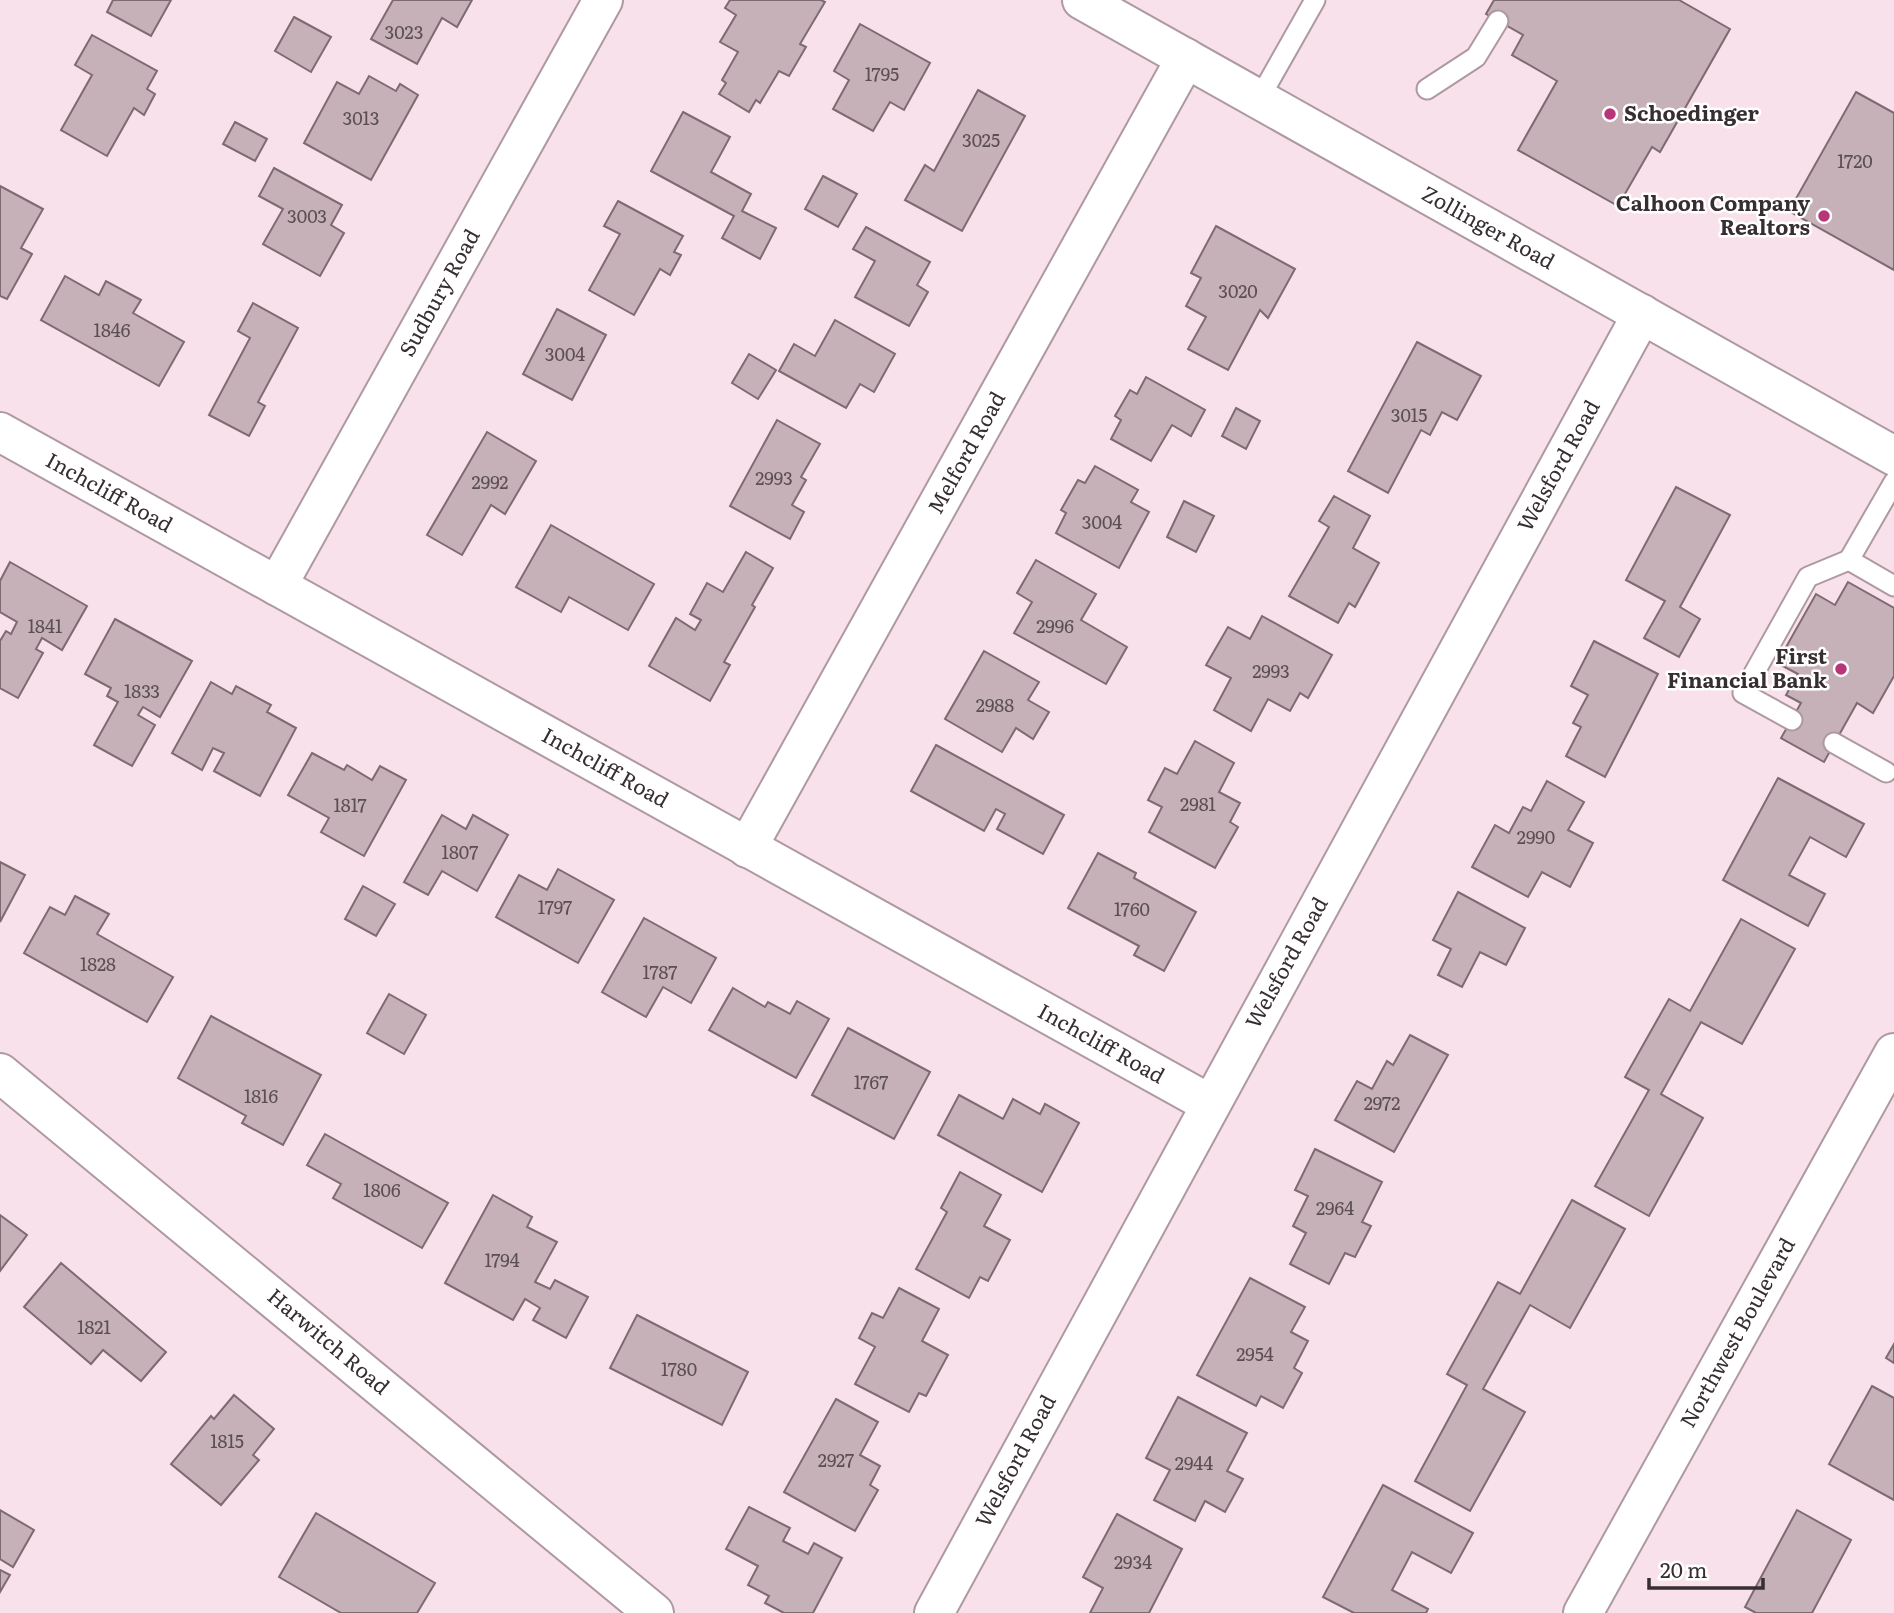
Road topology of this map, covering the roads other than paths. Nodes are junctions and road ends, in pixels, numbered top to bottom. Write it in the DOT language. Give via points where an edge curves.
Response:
graph roads {
  1 [pos="603,0"];
  2 [pos="1082,0"];
  3 [pos="1315,0"];
  4 [pos="1498,21"];
  5 [pos="1186,58"];
  6 [pos="1427,89"];
  7 [pos="1259,99"];
  8 [pos="1642,314"];
  9 [pos="0,432"];
  10 [pos="1894,456"];
  11 [pos="1894,482"];
  12 [pos="1849,560"];
  13 [pos="277,586"];
  14 [pos="1894,586"];
  15 [pos="1792,720"];
  16 [pos="1834,743"];
  17 [pos="1891,769"];
  18 [pos="747,848"];
  19 [pos="1894,1053"];
  20 [pos="0,1073"];
  21 [pos="1210,1104"];
  22 [pos="654,1613"];
  23 [pos="934,1613"];
  24 [pos="1583,1613"];
  1 -- 13 [label="street, Sudbury Road"];
  2 -- 5 [label="street, Zollinger Road"];
  3 -- 7 [label="lane"];
  4 -- 6 [label="lane" via="1476,57"];
  5 -- 7 [label="street, Zollinger Road"];
  5 -- 18 [label="street, Melford Road"];
  7 -- 8 [label="street, Zollinger Road"];
  8 -- 10 [label="street, Zollinger Road"];
  8 -- 21 [label="street, Welsford Road"];
  9 -- 13 [label="street, Inchcliff Road"];
  11 -- 12 [label="lane"];
  12 -- 14 [label="lane"];
  12 -- 15 [label="lane" via="1808,577 1743,692"];
  13 -- 18 [label="street, Inchcliff Road"];
  16 -- 17 [label="lane"];
  18 -- 21 [label="street, Inchcliff Road"];
  19 -- 24 [label="street, Northwest Boulevard"];
  20 -- 22 [label="street, Harwitch Road"];
  21 -- 23 [label="street, Welsford Road"];
}
